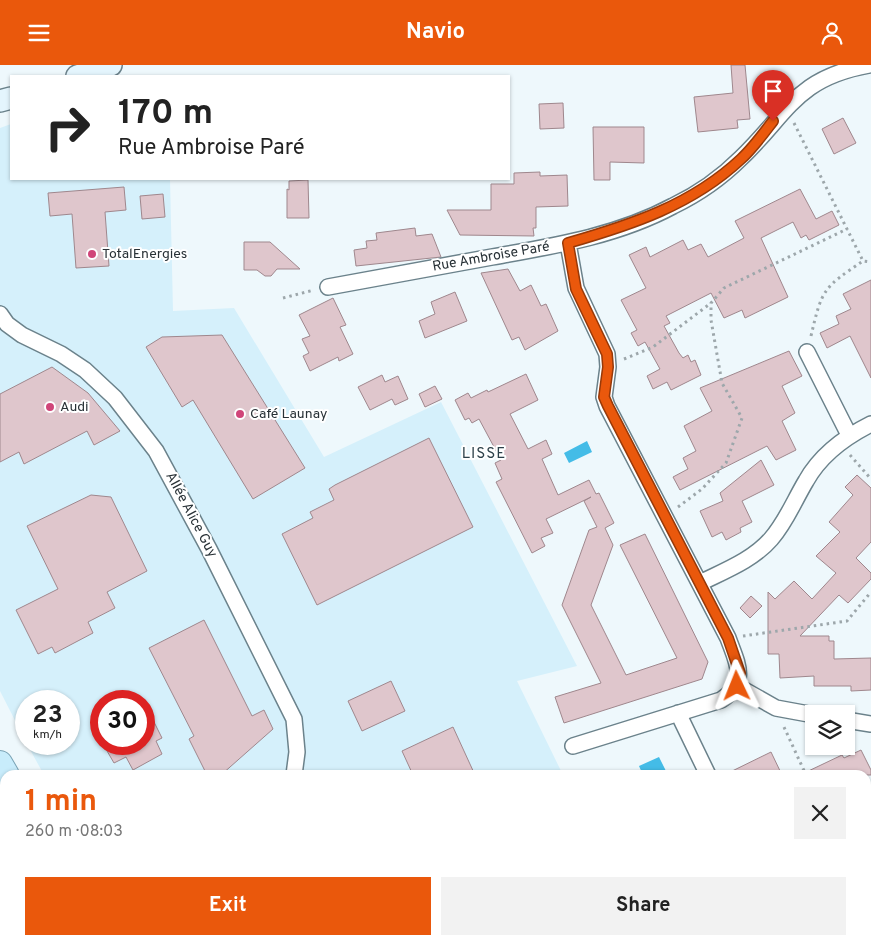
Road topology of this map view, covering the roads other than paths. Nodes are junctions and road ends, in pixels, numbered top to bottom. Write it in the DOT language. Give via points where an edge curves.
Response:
graph roads {
  1 [pos="111,65"];
  2 [pos="869,65"];
  3 [pos="80,75"];
  4 [pos="568,243"];
  5 [pos="328,287"];
  6 [pos="0,314"];
  7 [pos="807,352"];
  8 [pos="871,424"];
  9 [pos="845,438"];
  10 [pos="700,583"];
  11 [pos="737,686"];
  12 [pos="678,713"];
  13 [pos="805,713"];
  14 [pos="855,721"];
  15 [pos="871,724"];
  16 [pos="572,746"];
  17 [pos="295,770"];
  18 [pos="706,770"];
  1 -- 3 [label="main road"];
  2 -- 4 [label="street, Rue Ambroise Paré" via="847,69 803,91 742,158 701,190 654,215"];
  4 -- 5 [label="street, Rue Ambroise Paré"];
  4 -- 10 [label="street" via="576,289 607,354 604,397"];
  6 -- 17 [label="street, Allée Alice Guy" via="7,325 61,354 116,397 156,451 210,549 294,719 298,752"];
  7 -- 9 [label="street"];
  8 -- 9 [label="street"];
  9 -- 10 [label="street" via="816,466 770,541 750,557"];
  10 -- 11 [label="street" via="728,638 740,673"];
  11 -- 12 [label="street" via="721,700"];
  11 -- 13 [label="street" via="776,708"];
  12 -- 16 [label="street"];
  12 -- 18 [label="street"];
  14 -- 15 [label="street"];
}
